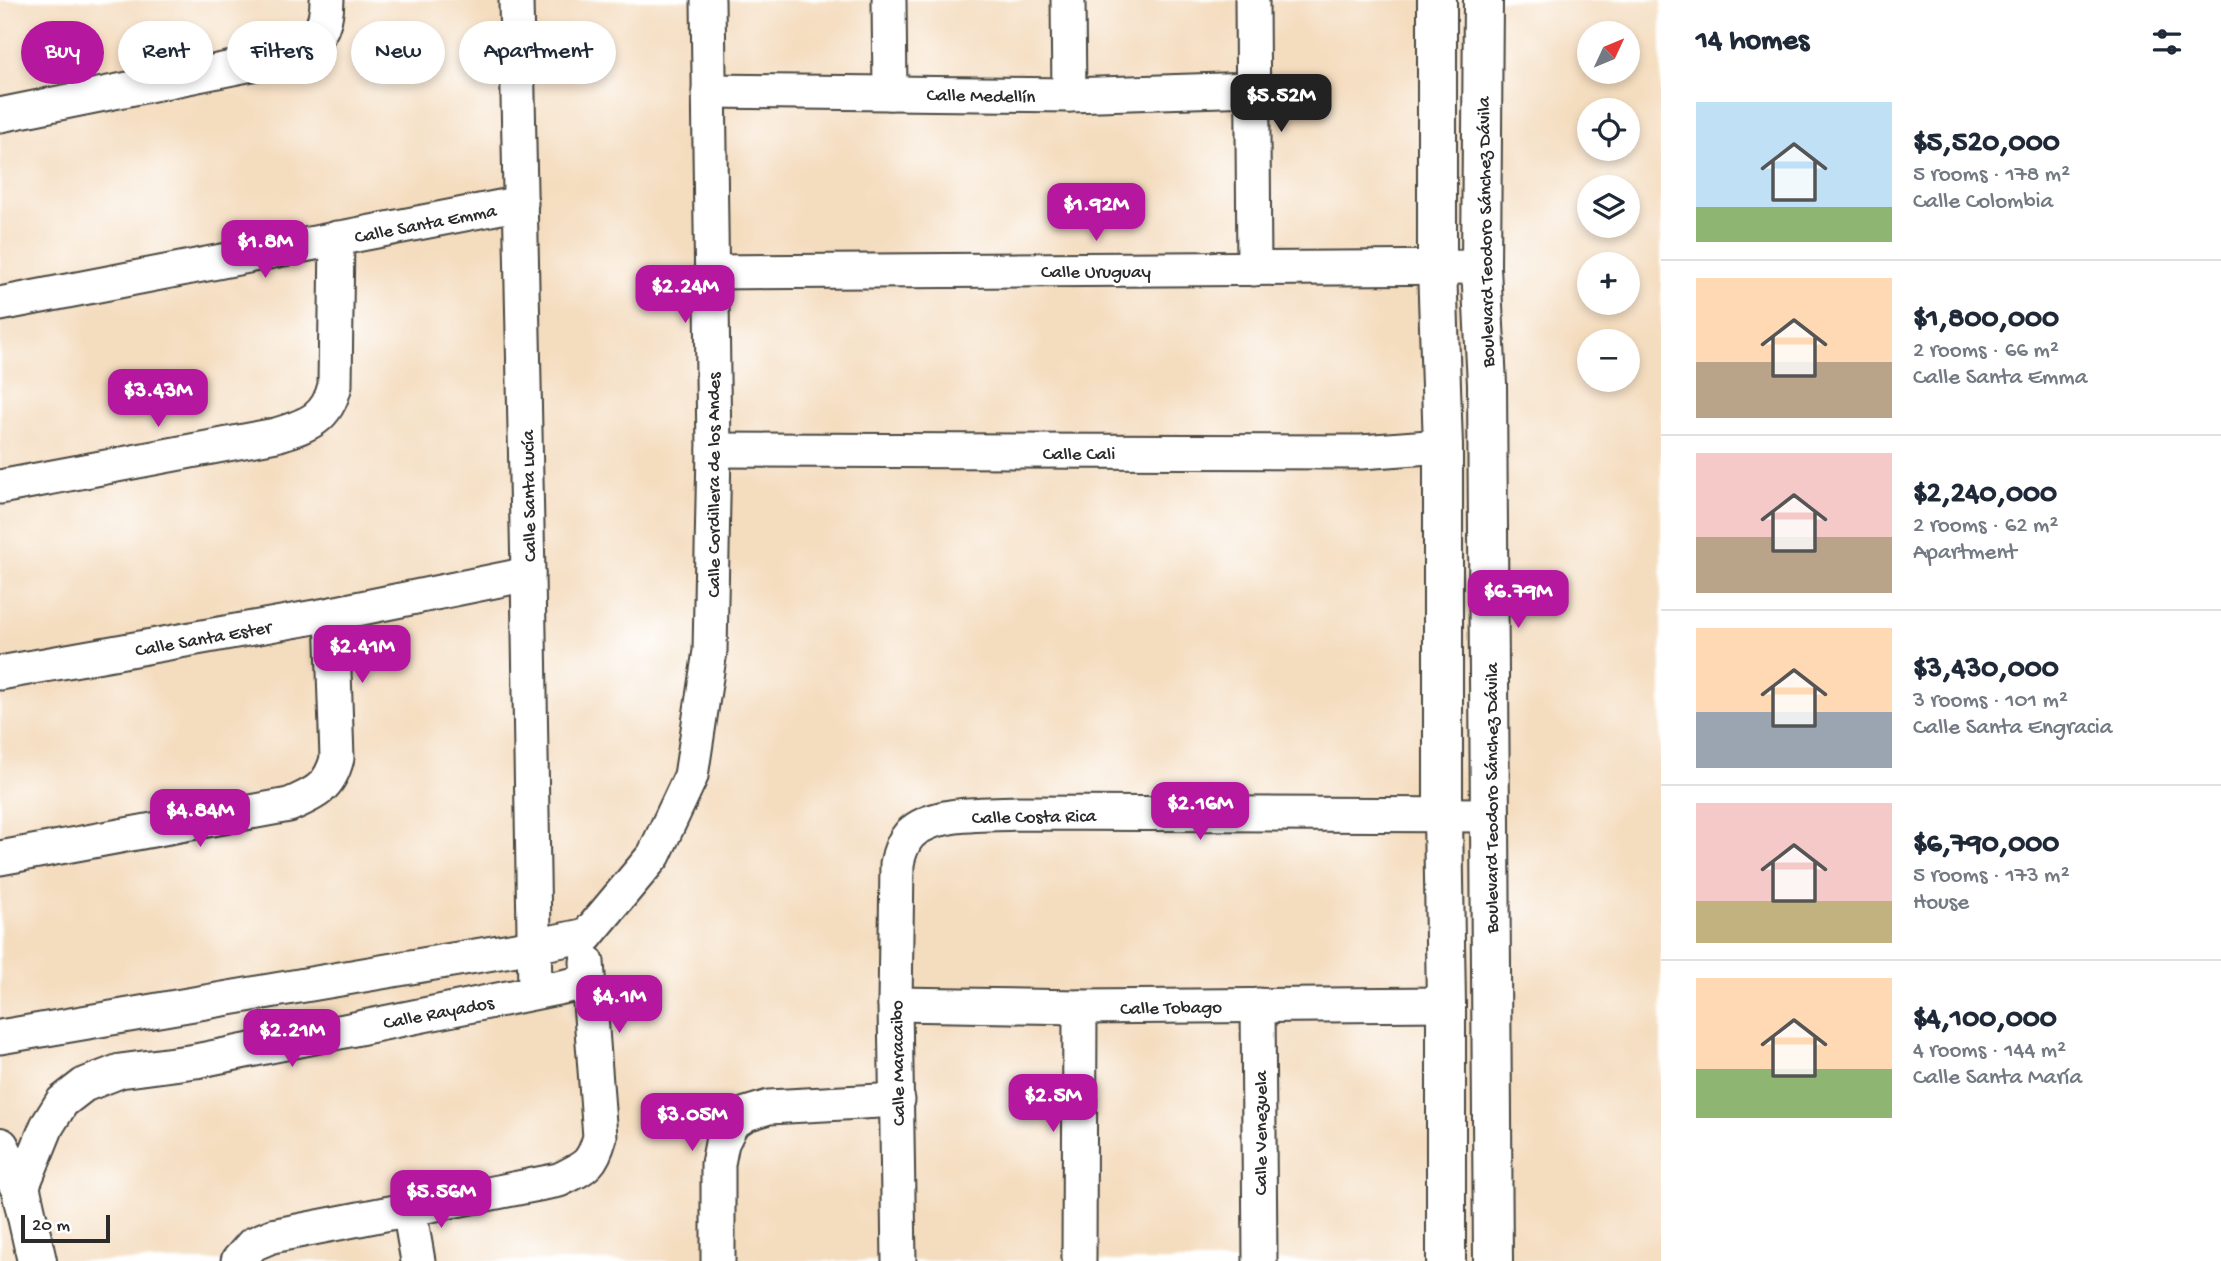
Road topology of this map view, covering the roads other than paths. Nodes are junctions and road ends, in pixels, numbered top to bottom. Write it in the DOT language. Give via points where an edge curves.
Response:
graph roads {
  1 [pos="327,0"];
  2 [pos="516,0"];
  3 [pos="708,0"];
  4 [pos="889,0"];
  5 [pos="1068,0"];
  6 [pos="1252,0"];
  7 [pos="1437,0"];
  8 [pos="1483,0"];
  9 [pos="1253,89"];
  10 [pos="709,91"];
  11 [pos="890,93"];
  12 [pos="1069,95"];
  13 [pos="0,115"];
  14 [pos="521,204"];
  15 [pos="337,239"];
  16 [pos="1437,267"];
  17 [pos="1481,267"];
  18 [pos="1254,269"];
  19 [pos="712,272"];
  20 [pos="0,304"];
  21 [pos="1443,446"];
  22 [pos="714,450"];
  23 [pos="0,487"];
  24 [pos="528,574"];
  25 [pos="332,614"];
  26 [pos="0,673"];
  27 [pos="1490,815"];
  28 [pos="1443,816"];
  29 [pos="0,858"];
  30 [pos="897,864"];
  31 [pos="587,935"];
  32 [pos="534,946"];
  33 [pos="587,982"];
  34 [pos="535,992"];
  35 [pos="895,1004"];
  36 [pos="1446,1004"];
  37 [pos="1258,1005"];
  38 [pos="1080,1007"];
  39 [pos="0,1037"];
  40 [pos="898,1100"];
  41 [pos="0,1147"];
  42 [pos="21,1190"];
  43 [pos="410,1209"];
  44 [pos="37,1261"];
  45 [pos="238,1261"];
  46 [pos="418,1261"];
  47 [pos="718,1261"];
  48 [pos="899,1261"];
  49 [pos="1079,1261"];
  50 [pos="1260,1261"];
  51 [pos="1446,1261"];
  52 [pos="1493,1261"];
  1 -- 13 [label="street" via="321,33 292,56"];
  2 -- 14 [label="street, Calle Santa Lucía"];
  3 -- 10 [label="street, Calle Cordillera de los Andes"];
  4 -- 11 [label="street"];
  5 -- 12 [label="street"];
  6 -- 9 [label="street"];
  7 -- 16 [label="street"];
  8 -- 17 [label="street, Boulevard Teodoro Sánchez Dávila"];
  9 -- 12 [label="street, Calle Medellín"];
  9 -- 18 [label="street"];
  10 -- 11 [label="street, Calle Medellín"];
  10 -- 19 [label="street, Calle Cordillera de los Andes"];
  11 -- 12 [label="street, Calle Medellín"];
  14 -- 15 [label="street, Calle Santa Emma"];
  14 -- 24 [label="street, Calle Santa Lucía"];
  15 -- 20 [label="street, Calle Santa Emma"];
  15 -- 23 [label="street" via="335,385 331,400 313,421 276,435"];
  16 -- 17 [label="street, Calle Uruguay"];
  16 -- 18 [label="street, Calle Uruguay"];
  16 -- 21 [label="street"];
  17 -- 27 [label="street, Boulevard Teodoro Sánchez Dávila" via="1487,384"];
  18 -- 19 [label="street, Calle Uruguay"];
  19 -- 22 [label="street, Calle Cordillera de los Andes"];
  21 -- 22 [label="street, Calle Cali" via="1361,452"];
  21 -- 28 [label="street"];
  22 -- 31 [label="street, Calle Cordillera de los Andes" via="710,651 691,776 654,855"];
  24 -- 25 [label="street, Calle Santa Ester"];
  24 -- 32 [label="street, Calle Santa Lucía"];
  25 -- 26 [label="street, Calle Santa Ester"];
  25 -- 29 [label="street" via="337,758 334,773 311,796 289,805"];
  27 -- 28 [label="street, Calle Costa Rica"];
  27 -- 52 [label="street, Boulevard Teodoro Sánchez Dávila"];
  28 -- 30 [label="street, Calle Costa Rica" via="1016,813 954,817 922,825 909,835"];
  28 -- 36 [label="street"];
  30 -- 35 [label="street, Calle Maracaibo"];
  31 -- 32 [label="street"];
  31 -- 33 [label="street"];
  32 -- 34 [label="street, Calle Santa Lucía"];
  32 -- 39 [label="street"];
  33 -- 34 [label="street, Calle Rayados"];
  33 -- 43 [label="street" via="600,1137 589,1163 559,1180"];
  34 -- 42 [label="street, Calle Rayados" via="108,1075 84,1085 62,1102"];
  35 -- 38 [label="street, Calle Tobago"];
  35 -- 40 [label="street, Calle Maracaibo"];
  36 -- 37 [label="street, Calle Tobago"];
  36 -- 51 [label="street"];
  37 -- 38 [label="street, Calle Tobago"];
  37 -- 50 [label="street, Calle Venezuela"];
  38 -- 49 [label="street"];
  40 -- 47 [label="street" via="769,1107 732,1123 718,1164"];
  40 -- 48 [label="street, Calle Maracaibo"];
  41 -- 42 [label="street"];
  42 -- 44 [label="street"];
  43 -- 45 [label="street" via="272,1236 253,1244"];
  43 -- 46 [label="street"];
}
